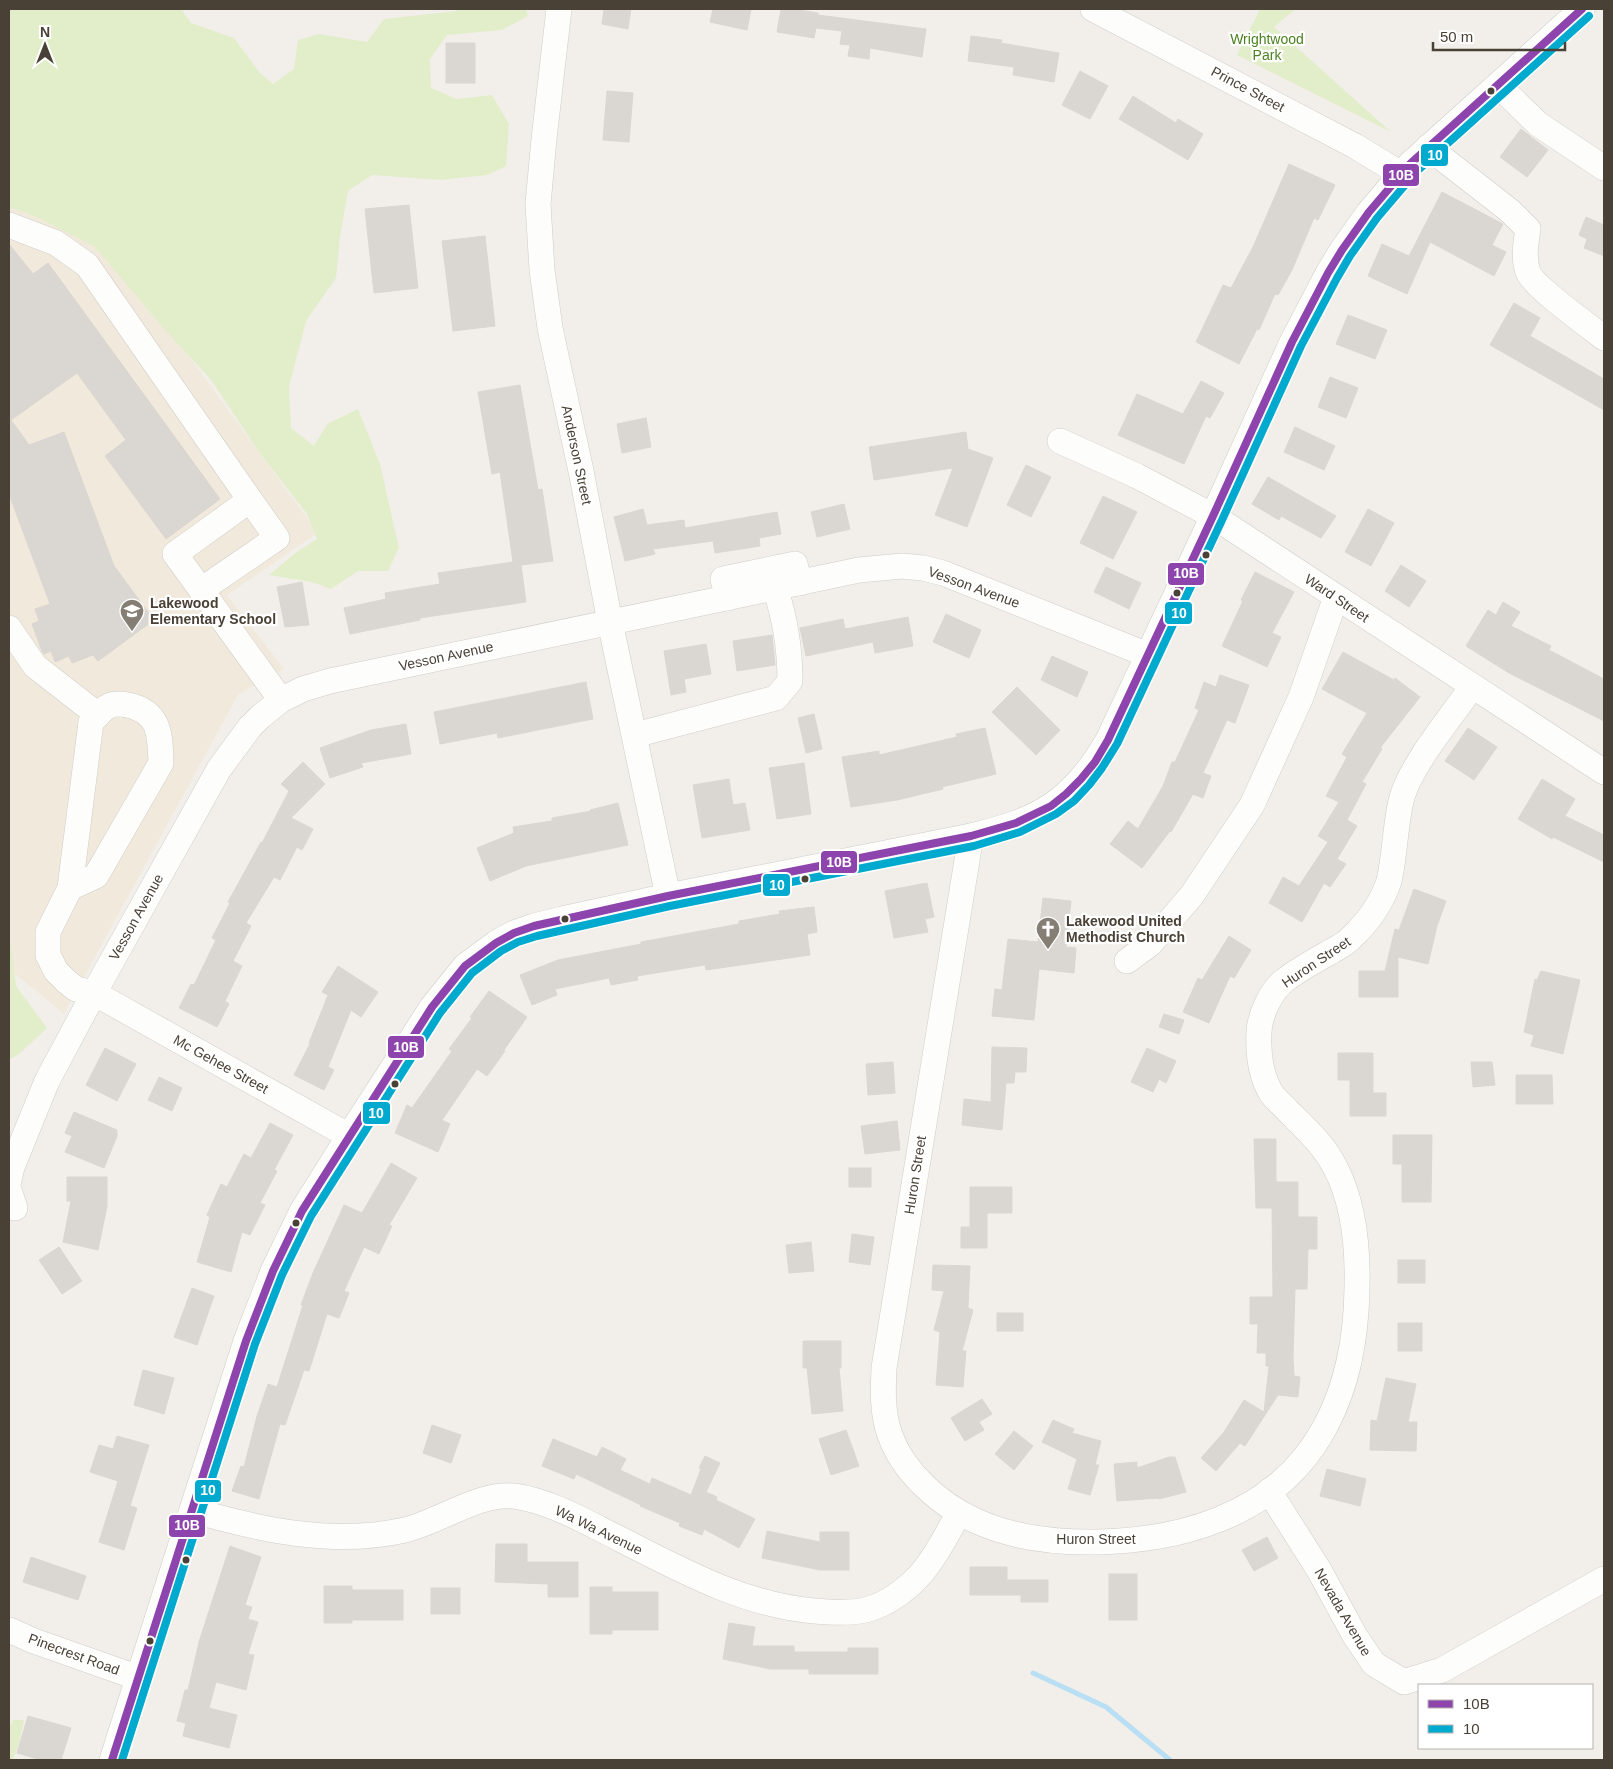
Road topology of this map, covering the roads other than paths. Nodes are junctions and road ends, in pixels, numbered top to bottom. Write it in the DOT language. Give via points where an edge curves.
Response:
graph roads {
  1 [pos="559,9"];
  2 [pos="1092,9"];
  3 [pos="1582,9"];
  4 [pos="1498,85"];
  5 [pos="1428,147"];
  6 [pos="1604,168"];
  7 [pos="1401,174"];
  8 [pos="9,226"];
  9 [pos="1604,338"];
  10 [pos="1060,441"];
  11 [pos="250,500"];
  12 [pos="1213,516"];
  13 [pos="800,583"];
  14 [pos="775,588"];
  15 [pos="201,590"];
  16 [pos="1336,597"];
  17 [pos="728,598"];
  18 [pos="610,622"];
  19 [pos="9,628"];
  20 [pos="1148,655"];
  21 [pos="1472,687"];
  22 [pos="281,700"];
  23 [pos="98,716"];
  24 [pos="635,735"];
  25 [pos="1604,772"];
  26 [pos="971,836"];
  27 [pos="70,888"];
  28 [pos="668,896"];
  29 [pos="1127,961"];
  30 [pos="94,993"];
  31 [pos="349,1136"];
  32 [pos="9,1180"];
  33 [pos="1269,1491"];
  34 [pos="192,1510"];
  35 [pos="959,1513"];
  36 [pos="1604,1579"];
  37 [pos="9,1630"];
  38 [pos="139,1678"];
  39 [pos="112,1760"];
  1 -- 18 [label="street, Anderson Street" via="538,227 550,328"];
  2 -- 7 [label="street, Prince Street" via="1355,146"];
  3 -- 4 [label="street"];
  4 -- 5 [label="street"];
  4 -- 6 [label="street" via="1538,124"];
  5 -- 7 [label="street"];
  5 -- 9 [label="street" via="1510,211 1528,229 1525,252 1528,273 1540,287"];
  7 -- 12 [label="street" via="1369,212 1328,272 1292,342"];
  8 -- 11 [label="street" via="56,242 87,265"];
  10 -- 12 [label="street, Ward Street"];
  11 -- 15 [label="street" via="175,554"];
  11 -- 15 [label="street" via="277,538"];
  12 -- 16 [label="street, Ward Street"];
  12 -- 20 [label="street"];
  13 -- 14 [label="street, Vesson Avenue"];
  13 -- 17 [label="street" via="795,564 732,577 723,579"];
  13 -- 20 [label="street, Vesson Avenue" via="859,570 902,566 923,568 957,578"];
  14 -- 17 [label="street, Vesson Avenue"];
  14 -- 24 [label="street" via="790,654 790,681 776,698"];
  15 -- 22 [label="street"];
  16 -- 21 [label="street, Ward Street"];
  16 -- 29 [label="street" via="1301,697 1252,805 1192,895 1150,944"];
  17 -- 18 [label="street, Vesson Avenue"];
  18 -- 22 [label="street, Vesson Avenue" via="330,681"];
  18 -- 24 [label="street, Anderson Street"];
  19 -- 23 [label="street" via="35,666"];
  20 -- 26 [label="street" via="1108,740 1072,790 1037,815 1018,824"];
  21 -- 25 [label="street, Ward Street"];
  21 -- 33 [label="street, Huron Street" via="1407,783 1401,801 1389,881 1376,908 1351,939 1282,982 1262,1015 1258,1031 1264,1077 1272,1094 1312,1135 1336,1168 1349,1203 1358,1271 1356,1328 1346,1380 1336,1405 1304,1458"];
  22 -- 30 [label="street, Vesson Avenue" via="250,727 219,769"];
  23 -- 27 [label="street, Mc Gehee Street" via="91,722"];
  23 -- 27 [label="street" via="109,706 121,704 150,715 160,742 161,762 96,876"];
  24 -- 28 [label="street, Anderson Street"];
  26 -- 28 [label="street"];
  26 -- 35 [label="street, Huron Street" via="882,1392 890,1436 901,1457 932,1493"];
  27 -- 30 [label="street, Mc Gehee Street" via="48,932 48,955 66,982 76,989"];
  28 -- 31 [label="street" via="534,926 496,943 477,956 453,979 432,1007"];
  30 -- 31 [label="street, Mc Gehee Street"];
  30 -- 32 [label="street, Vesson Avenue" via="47,1081"];
  31 -- 34 [label="street" via="302,1211 273,1271 246,1341"];
  33 -- 35 [label="street, Huron Street" via="1229,1516 1200,1528 1128,1542 1083,1542 1012,1534"];
  33 -- 36 [label="street, Nevada Avenue" via="1374,1664 1404,1682 1442,1670"];
  34 -- 35 [label="street, Wa Wa Avenue" via="286,1532 374,1535 407,1529 497,1496 514,1496 546,1504 706,1581 752,1599 793,1609 840,1614 870,1610 912,1584"];
  34 -- 38 [label="street"];
  37 -- 38 [label="street, Pinecrest Road"];
  38 -- 39 [label="street"];
}
